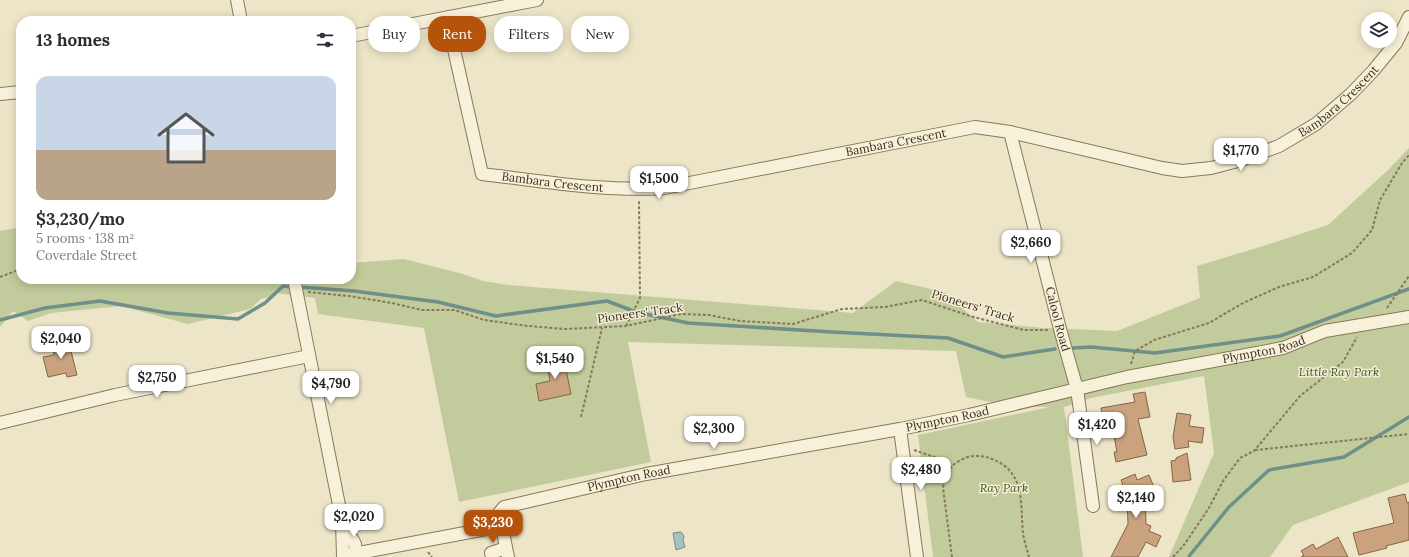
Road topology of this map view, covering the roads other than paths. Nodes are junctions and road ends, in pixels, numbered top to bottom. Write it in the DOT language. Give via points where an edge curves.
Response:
graph roads {
  1 [pos="237,0"];
  2 [pos="537,0"];
  3 [pos="240,16"];
  4 [pos="456,16"];
  5 [pos="1409,17"];
  6 [pos="428,21"];
  7 [pos="356,35"];
  8 [pos="454,52"];
  9 [pos="16,92"];
  10 [pos="0,94"];
  11 [pos="1010,132"];
  12 [pos="296,284"];
  13 [pos="1409,317"];
  14 [pos="309,356"];
  15 [pos="1078,389"];
  16 [pos="0,423"];
  17 [pos="900,430"];
  18 [pos="1093,506"];
  19 [pos="342,520"];
  20 [pos="502,526"];
  21 [pos="491,553"];
  22 [pos="507,553"];
  23 [pos="355,555"];
  24 [pos="343,557"];
  25 [pos="917,557"];
  1 -- 3 [label="street"];
  2 -- 4 [label="street"];
  5 -- 11 [label="street, Bambara Crescent" via="1396,43 1373,71 1316,124 1279,146 1238,161 1211,168 1182,171"];
  6 -- 7 [label="street"];
  8 -- 11 [label="street, Bambara Crescent" via="482,174 581,185 664,188 975,127"];
  9 -- 10 [label="street"];
  11 -- 15 [label="street, Calool Road" via="1060,329"];
  12 -- 14 [label="street" via="301,294"];
  13 -- 15 [label="street, Plympton Road" via="1325,331 1282,348 1127,376"];
  14 -- 16 [label="street" via="115,395"];
  14 -- 19 [label="street"];
  15 -- 17 [label="street, Plympton Road"];
  15 -- 18 [label="street, Calool Road"];
  17 -- 20 [label="street, Plympton Road" via="646,474 504,507 499,513"];
  17 -- 25 [label="street"];
  19 -- 23 [label="street" via="355,544"];
  19 -- 24 [label="street"];
  20 -- 22 [label="street"];
  20 -- 23 [label="street"];
  21 -- 22 [label="street"];
  23 -- 24 [label="street"];
}
